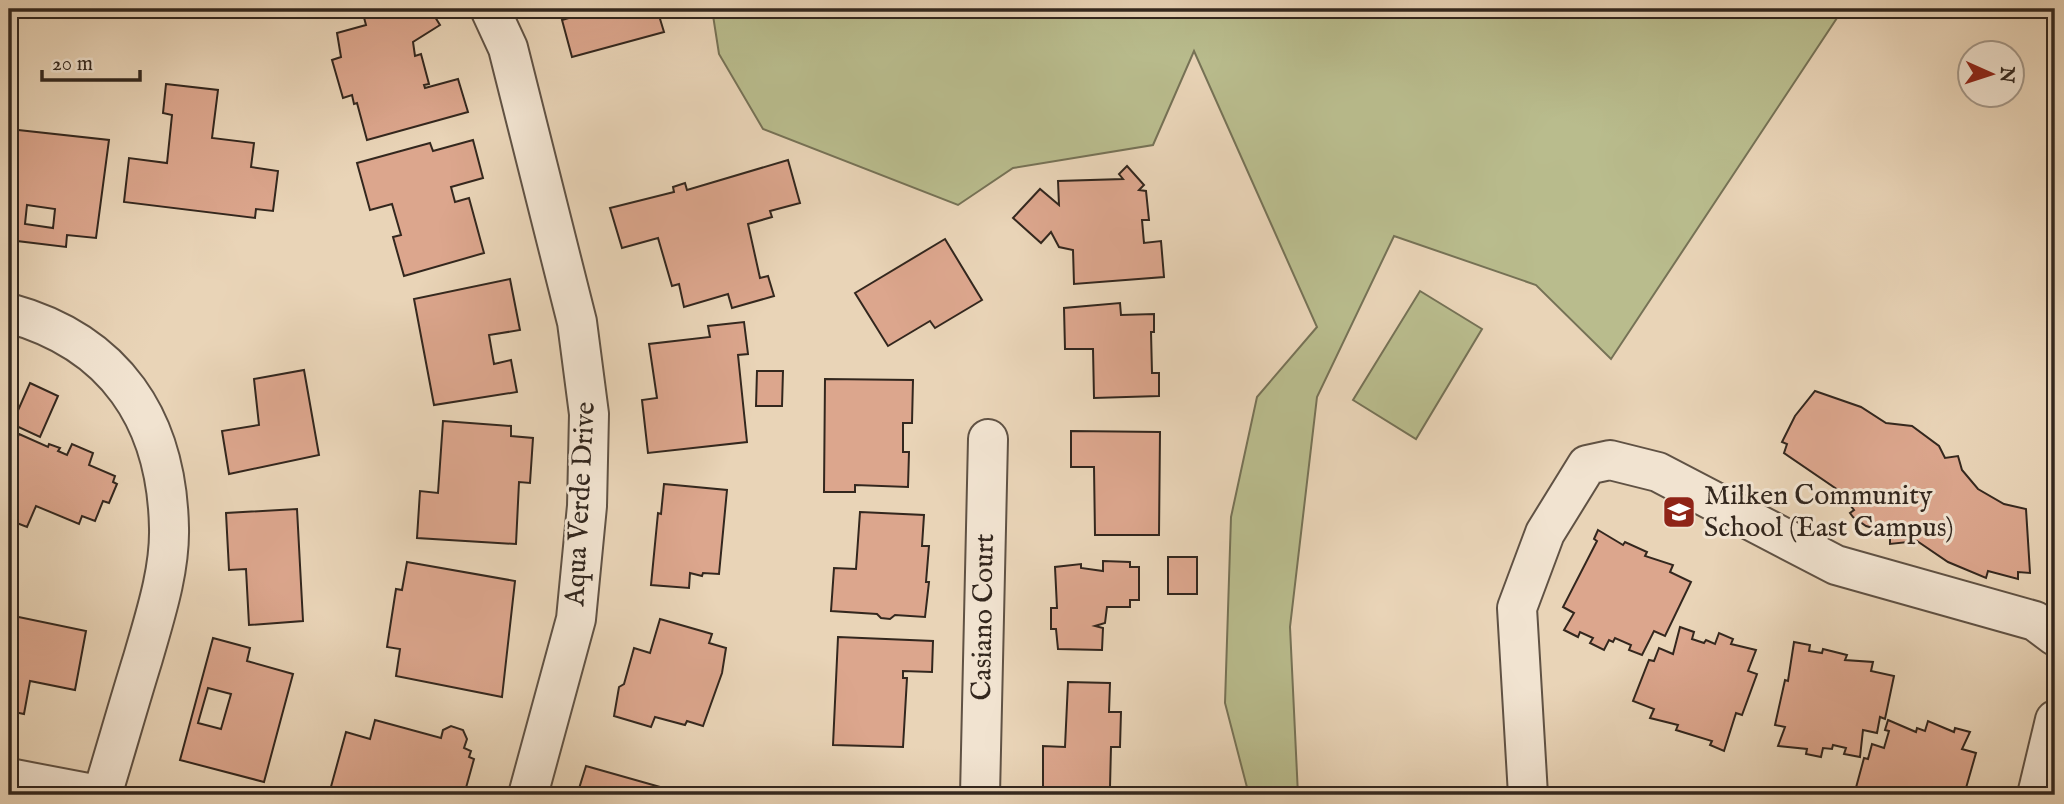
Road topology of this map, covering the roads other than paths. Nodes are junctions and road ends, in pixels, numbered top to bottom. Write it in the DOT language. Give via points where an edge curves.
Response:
graph roads {
  1 [pos="490,9"];
  2 [pos="9,313"];
  3 [pos="988,439"];
  4 [pos="2055,636"];
  5 [pos="2055,720"];
  6 [pos="9,778"];
  7 [pos="100,795"];
  8 [pos="528,795"];
  9 [pos="980,795"];
  10 [pos="1528,795"];
  11 [pos="2036,795"];
  1 -- 8 [label="street, Aqua Verde Drive" via="508,48 577,322 589,414 587,506 576,619"];
  2 -- 7 [label="street" via="39,321 98,355 140,404 162,462 169,529 160,598"];
  3 -- 9 [label="street, Casiano Court"];
  4 -- 10 [label="street" via="2035,621 1836,565 1658,472 1610,460 1587,465 1545,533 1517,608"];
  5 -- 11 [label="street"];
  6 -- 7 [label="street"];
}
